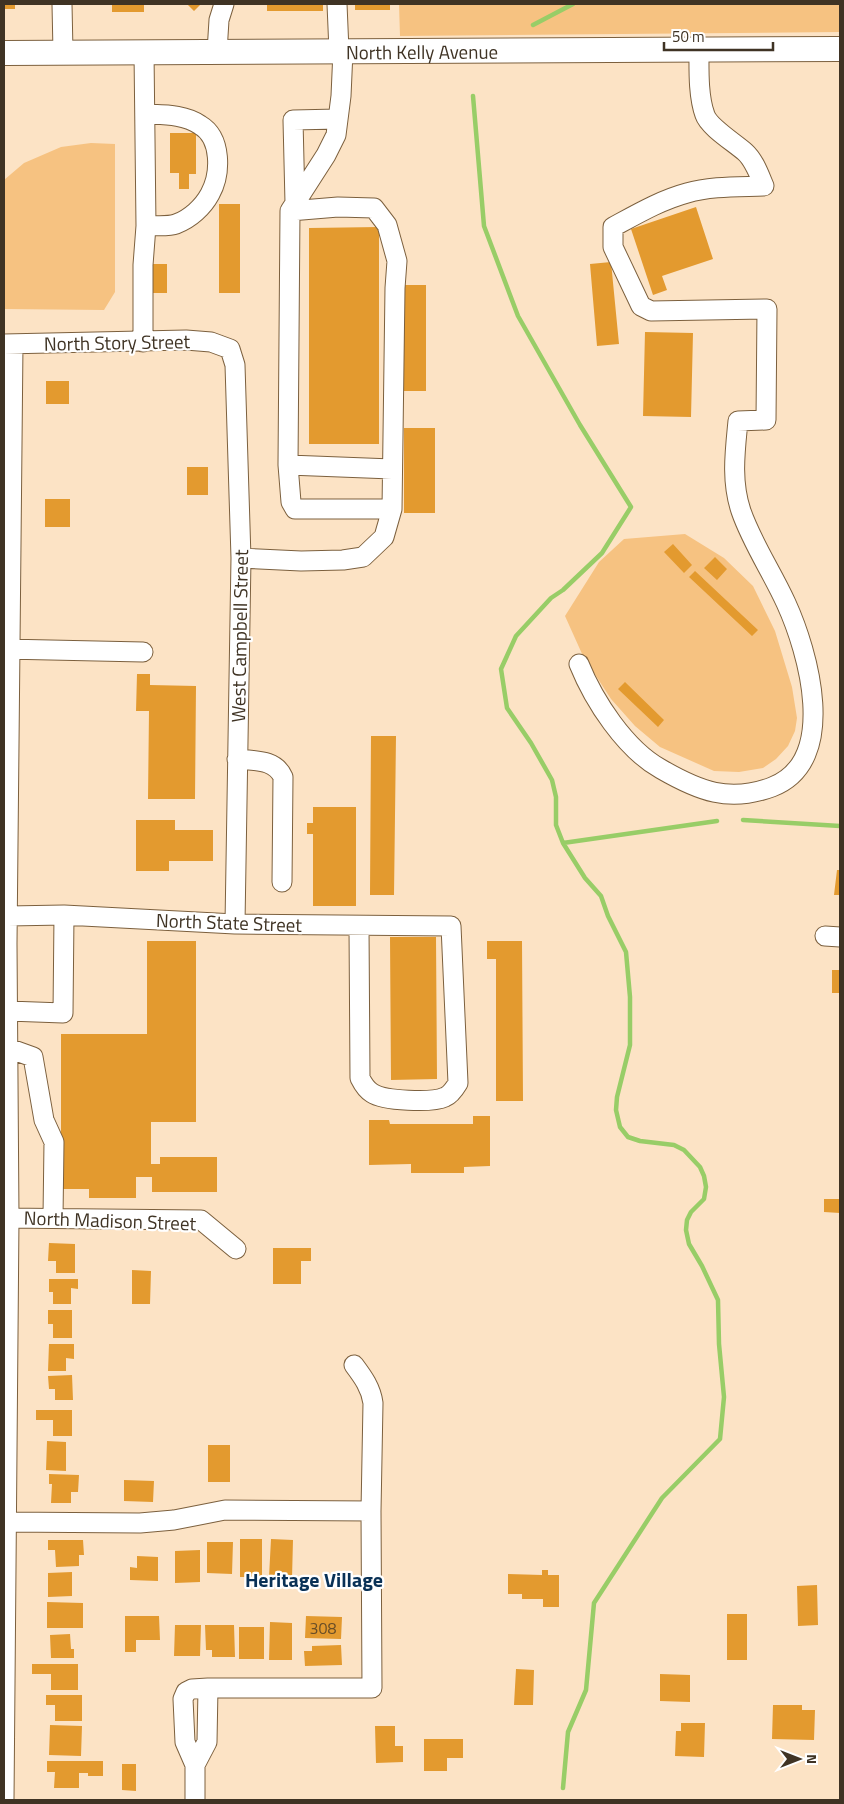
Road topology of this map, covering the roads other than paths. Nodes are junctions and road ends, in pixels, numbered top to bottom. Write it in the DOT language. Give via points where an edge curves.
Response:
graph roads {
  1 [pos="62,4"];
  2 [pos="224,4"];
  3 [pos="337,4"];
  4 [pos="699,49"];
  5 [pos="840,49"];
  6 [pos="63,52"];
  7 [pos="144,52"];
  8 [pos="218,52"];
  9 [pos="341,52"];
  10 [pos="4,53"];
  11 [pos="145,114"];
  12 [pos="338,119"];
  13 [pos="292,207"];
  14 [pos="146,226"];
  15 [pos="143,342"];
  16 [pos="8,344"];
  17 [pos="230,349"];
  18 [pos="288,465"];
  19 [pos="392,469"];
  20 [pos="392,509"];
  21 [pos="241,558"];
  22 [pos="6,649"];
  23 [pos="143,652"];
  24 [pos="579,664"];
  25 [pos="237,759"];
  26 [pos="282,882"];
  27 [pos="64,915"];
  28 [pos="8,916"];
  29 [pos="235,924"];
  30 [pos="359,926"];
  31 [pos="6,944"];
  32 [pos="8,1011"];
  33 [pos="8,1048"];
  34 [pos="53,1217"];
  35 [pos="6,1218"];
  36 [pos="236,1249"];
  37 [pos="354,1365"];
  38 [pos="371,1511"];
  39 [pos="5,1522"];
  40 [pos="4,1800"];
  41 [pos="195,1800"];
  1 -- 6 [label="street"];
  2 -- 8 [label="street" via="219,20"];
  3 -- 9 [label="street"];
  4 -- 5 [label="main road, North Kelly Avenue"];
  4 -- 9 [label="main road, North Kelly Avenue"];
  4 -- 24 [label="street" via="705,117 746,153 764,186 688,192 647,208 613,227 613,247 641,306 651,311 767,309 766,420 738,421 735,490 741,512 786,603 802,645 814,708 808,748 800,765 775,786 738,795 700,789 656,767 641,754 602,708"];
  6 -- 7 [label="main road, North Kelly Avenue"];
  6 -- 10 [label="main road, North Kelly Avenue"];
  7 -- 8 [label="main road, North Kelly Avenue"];
  7 -- 11 [label="street"];
  8 -- 9 [label="main road, North Kelly Avenue"];
  9 -- 12 [label="street"];
  11 -- 14 [label="street"];
  11 -- 14 [label="street" via="183,117 201,125 217,148 218,170 211,194 198,211 175,224"];
  12 -- 13 [label="street" via="336,135 326,155"];
  12 -- 13 [label="street" via="293,120"];
  13 -- 18 [label="street"];
  13 -- 19 [label="street" via="374,208 387,225 398,261"];
  14 -- 15 [label="street" via="142,265"];
  15 -- 16 [label="street, North Story Street"];
  15 -- 17 [label="street, North Story Street" via="212,342"];
  16 -- 22 [label="street"];
  17 -- 21 [label="street, West Campbell Street" via="236,375"];
  18 -- 19 [label="street"];
  18 -- 20 [label="street" via="290,502 295,509"];
  19 -- 20 [label="street"];
  20 -- 21 [label="street" via="384,536 363,556 334,560"];
  21 -- 25 [label="street, West Campbell Street"];
  22 -- 23 [label="street"];
  22 -- 28 [label="street"];
  25 -- 26 [label="street" via="266,762 280,769 283,777"];
  25 -- 29 [label="street, West Campbell Street"];
  27 -- 28 [label="street, North State Street"];
  27 -- 29 [label="street, North State Street"];
  27 -- 32 [label="street" via="63,1013"];
  28 -- 31 [label="street"];
  29 -- 30 [label="street, North State Street"];
  30 -- 30 [label="street, North State Street" via="451,926 458,1083 446,1097 433,1100 385,1098 372,1094 360,1078"];
  31 -- 32 [label="street"];
  32 -- 33 [label="street"];
  33 -- 34 [label="street" via="33,1058 44,1120 54,1142"];
  33 -- 35 [label="street"];
  34 -- 35 [label="street, North Madison Street"];
  34 -- 36 [label="street, North Madison Street" via="201,1220"];
  35 -- 39 [label="street"];
  37 -- 38 [label="street" via="369,1388 373,1403"];
  38 -- 39 [label="street" via="225,1510 140,1523"];
  38 -- 41 [label="street" via="372,1688 208,1688 207,1742 195,1765"];
  39 -- 40 [label="street"];
}
